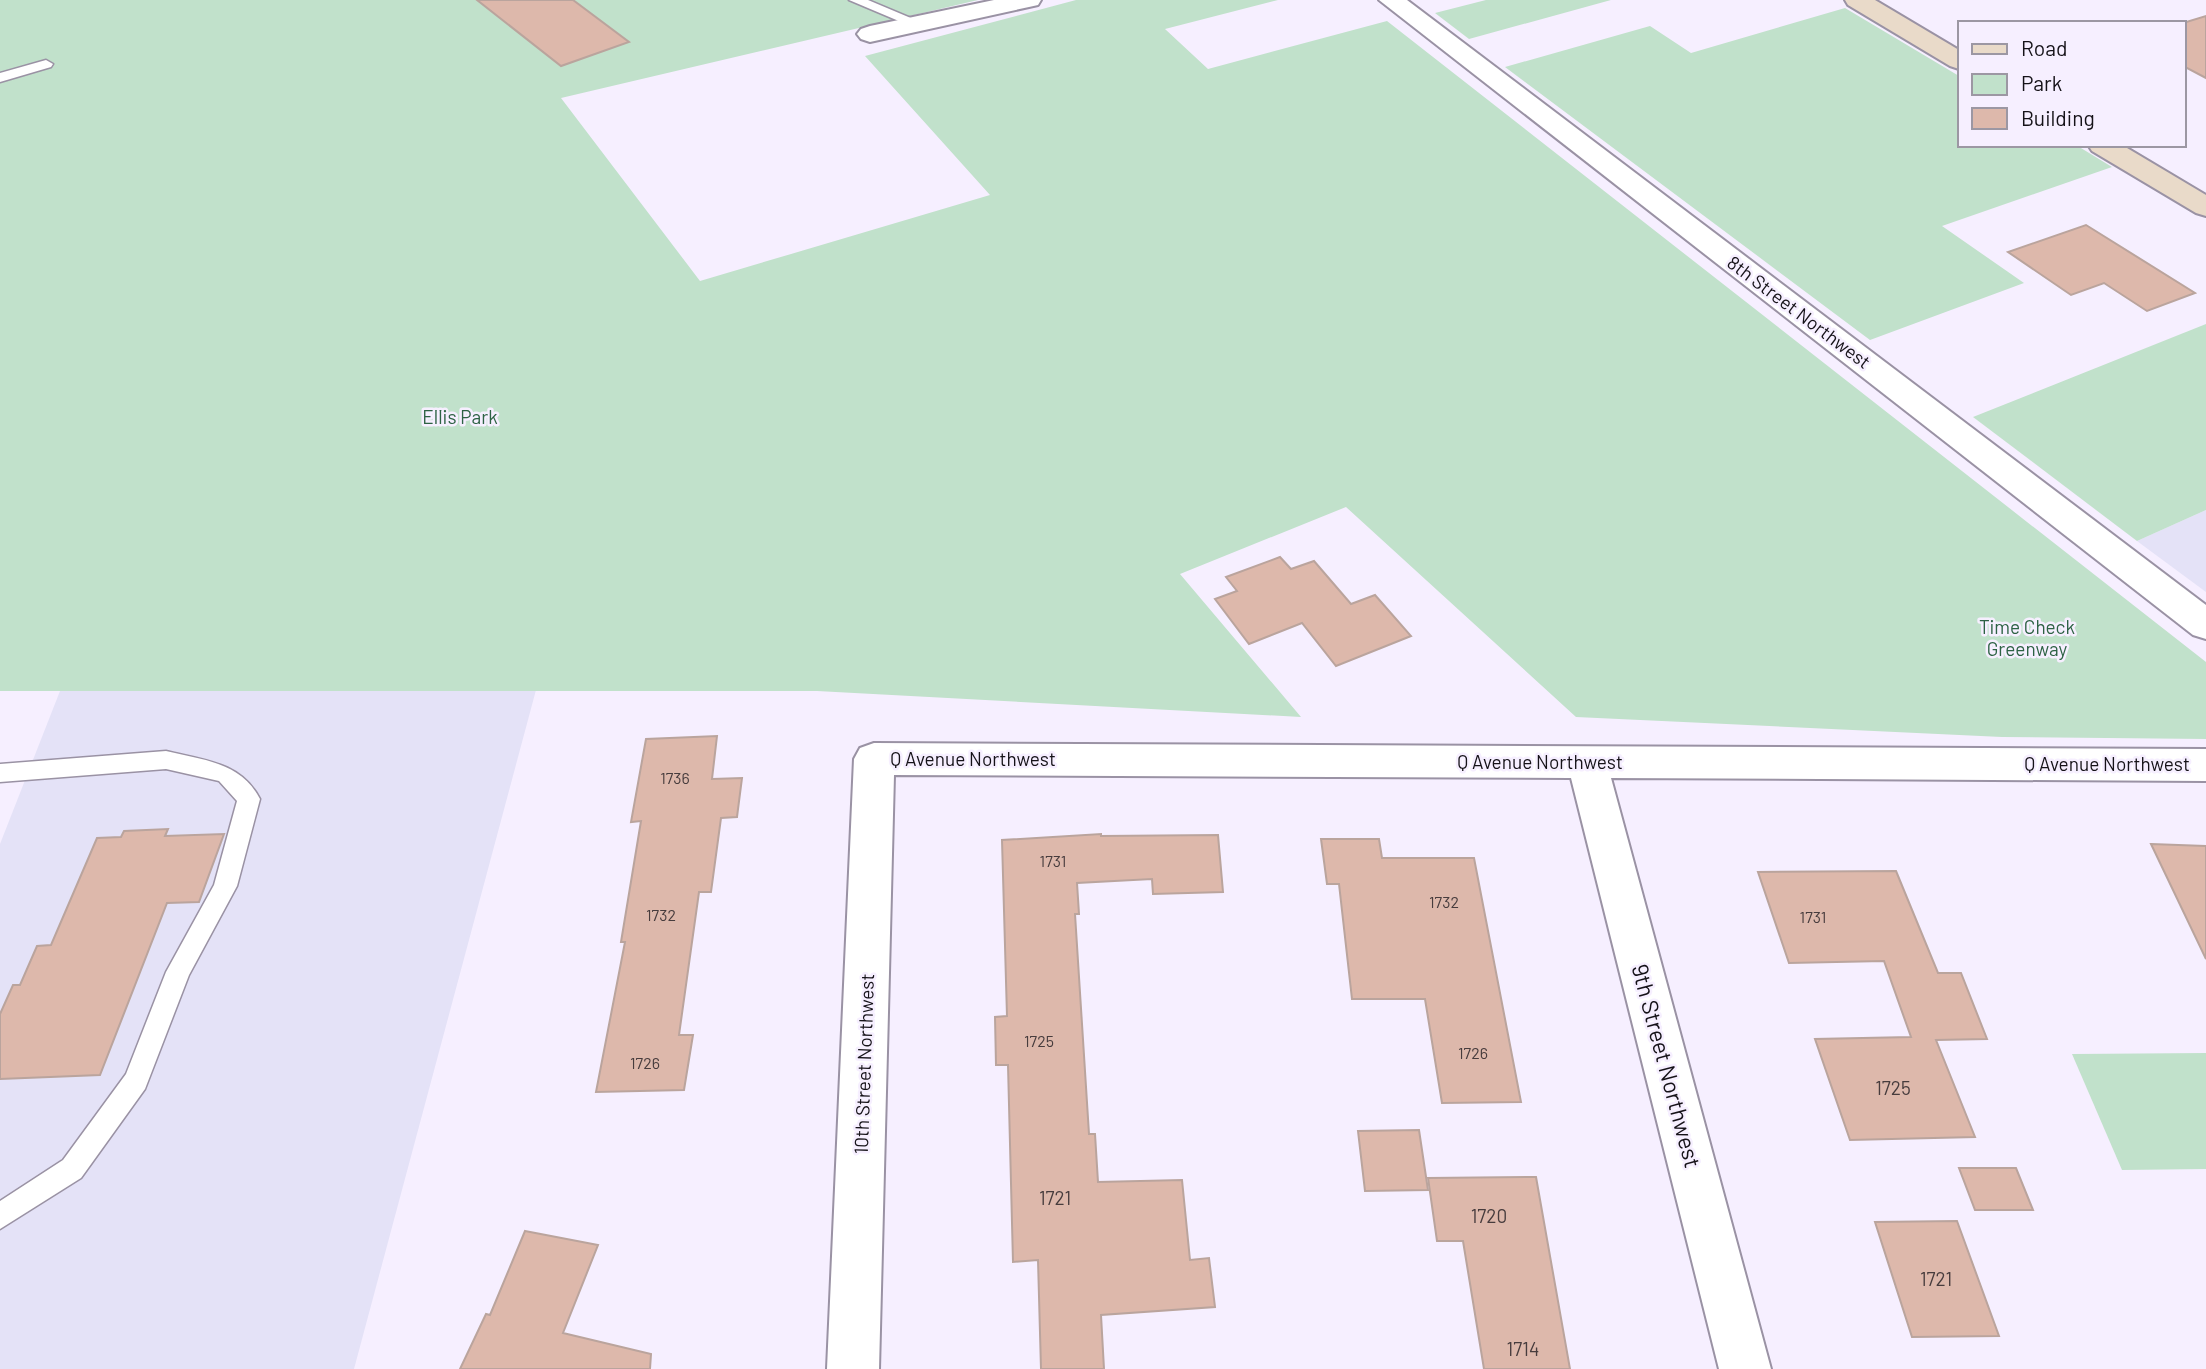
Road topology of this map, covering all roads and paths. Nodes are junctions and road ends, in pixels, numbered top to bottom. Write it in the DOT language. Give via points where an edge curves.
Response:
graph roads {
  1 [pos="856,0"];
  2 [pos="1029,0"];
  3 [pos="1391,0"];
  4 [pos="1857,0"];
  5 [pos="918,24"];
  6 [pos="870,34"];
  7 [pos="1958,60"];
  8 [pos="46,64"];
  9 [pos="0,78"];
  10 [pos="2105,147"];
  11 [pos="2206,206"];
  12 [pos="2206,625"];
  13 [pos="874,759"];
  14 [pos="1587,762"];
  15 [pos="2206,765"];
  16 [pos="0,773"];
  17 [pos="0,1216"];
  18 [pos="853,1369"];
  19 [pos="1745,1369"];
  1 -- 5 [label="lane"];
  2 -- 5 [label="street"];
  3 -- 12 [label="street, 8th Street Northwest"];
  4 -- 7 [label="street"];
  5 -- 6 [label="street"];
  8 -- 9 [label="lane"];
  10 -- 11 [label="street"];
  13 -- 14 [label="street, Q Avenue Northwest"];
  13 -- 18 [label="street, 10th Street Northwest"];
  14 -- 15 [label="street, Q Avenue Northwest"];
  14 -- 19 [label="street, 9th Street Northwest"];
  16 -- 17 [label="lane" via="166,760 226,774 249,799 225,886 178,972 136,1081 72,1169"];
}
